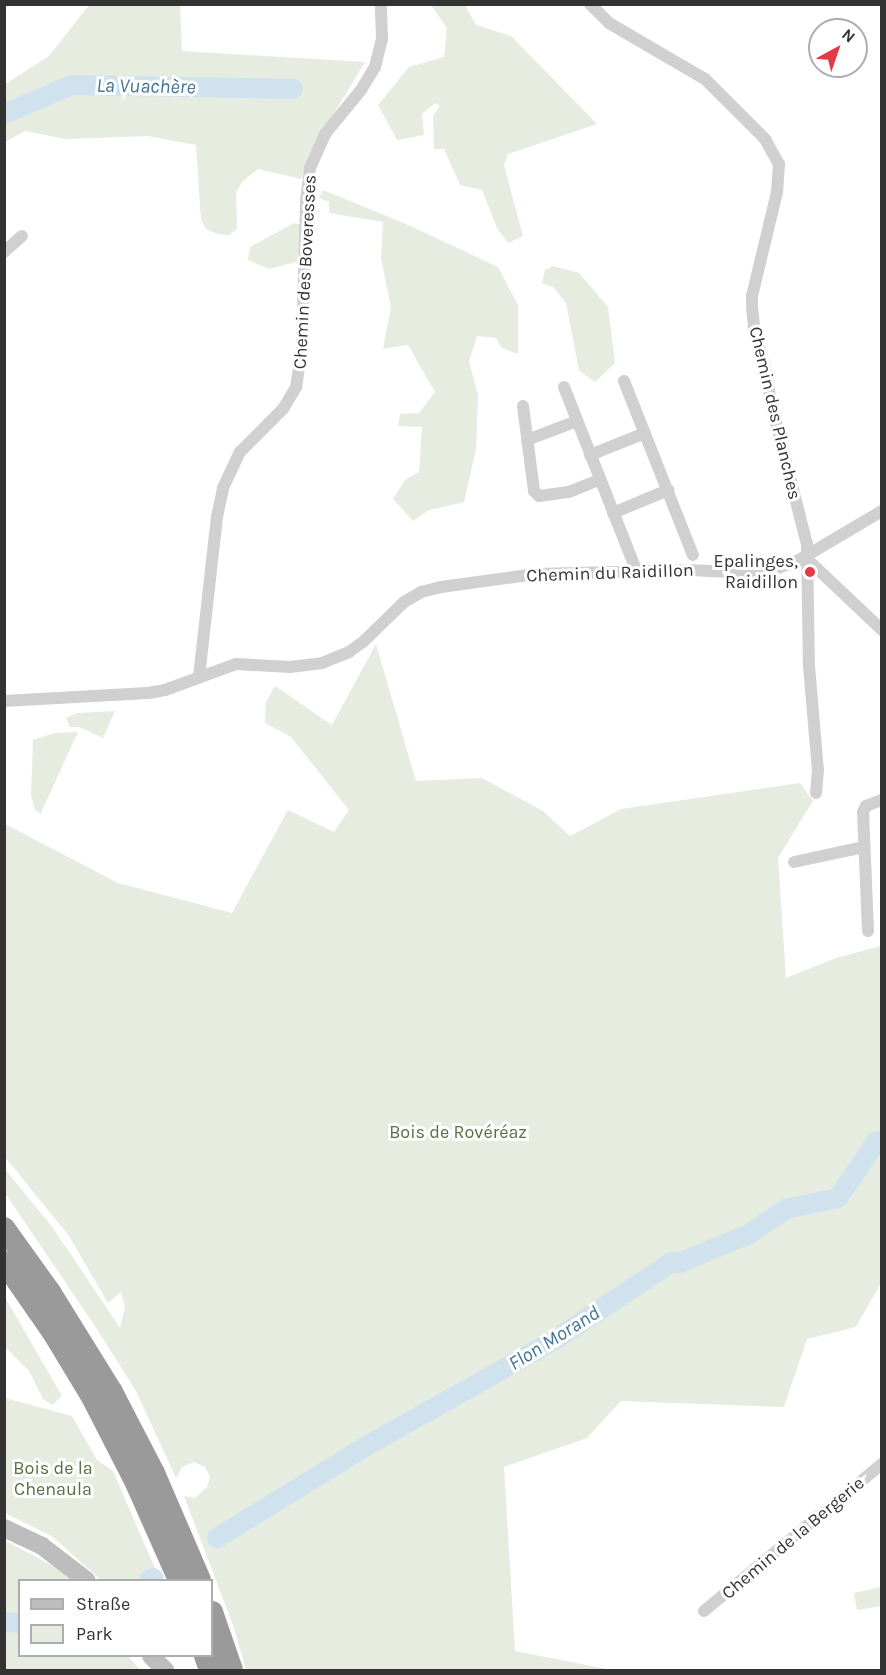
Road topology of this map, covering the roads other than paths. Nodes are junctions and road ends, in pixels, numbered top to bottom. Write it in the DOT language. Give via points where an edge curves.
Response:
graph roads {
  1 [pos="381,4"];
  2 [pos="590,4"];
  3 [pos="22,236"];
  4 [pos="4,252"];
  5 [pos="624,381"];
  6 [pos="564,387"];
  7 [pos="523,406"];
  8 [pos="577,421"];
  9 [pos="645,434"];
  10 [pos="528,440"];
  11 [pos="590,456"];
  12 [pos="599,480"];
  13 [pos="668,490"];
  14 [pos="882,511"];
  15 [pos="613,513"];
  16 [pos="693,555"];
  17 [pos="808,558"];
  18 [pos="637,572"];
  19 [pos="882,630"];
  20 [pos="199,677"];
  21 [pos="4,701"];
  22 [pos="816,793"];
  23 [pos="882,800"];
  24 [pos="864,847"];
  25 [pos="794,862"];
  26 [pos="868,931"];
  27 [pos="4,1228"];
  28 [pos="4,1262"];
  29 [pos="882,1464"];
  30 [pos="4,1528"];
  31 [pos="83,1579"];
  32 [pos="178,1579"];
  33 [pos="199,1579"];
  34 [pos="704,1611"];
  35 [pos="213,1615"];
  36 [pos="152,1657"];
  37 [pos="165,1671"];
  38 [pos="232,1671"];
  1 -- 20 [label="street, Chemin des Boveresses" via="382,39 375,67 325,134 312,161 306,201 302,348 296,387 283,409 240,452 223,488"];
  2 -- 17 [label="street, Chemin des Planches" via="609,23 705,79 765,139 779,164 777,192 752,296 754,327"];
  3 -- 4 [label="street"];
  5 -- 9 [label="street"];
  6 -- 8 [label="street"];
  7 -- 10 [label="street"];
  8 -- 10 [label="street"];
  8 -- 11 [label="street"];
  9 -- 11 [label="street"];
  9 -- 13 [label="street"];
  10 -- 12 [label="street" via="534,491 539,496 569,492"];
  11 -- 12 [label="street"];
  12 -- 15 [label="street"];
  13 -- 15 [label="street"];
  13 -- 16 [label="street"];
  14 -- 17 [label="street, Chemin du Raidillon"];
  15 -- 18 [label="street"];
  17 -- 18 [label="street, Chemin du Raidillon" via="760,572"];
  17 -- 19 [label="street"];
  17 -- 22 [label="street" via="809,678 818,770"];
  18 -- 20 [label="street, Chemin du Raidillon" via="536,574 431,589 404,602 363,642 333,660 300,667 236,664"];
  20 -- 21 [label="street, Chemin du Raidillon" via="148,693"];
  23 -- 24 [label="street" via="866,806 863,812"];
  24 -- 25 [label="street"];
  24 -- 26 [label="street"];
  27 -- 33 [label="highway" via="50,1292 112,1392 154,1473"];
  28 -- 32 [label="highway" via="97,1406"];
  29 -- 34 [label="street, Chemin de la Bergerie"];
  30 -- 31 [label="main road" via="42,1546"];
  35 -- 38 [label="highway"];
  36 -- 37 [label="main road"];
}
